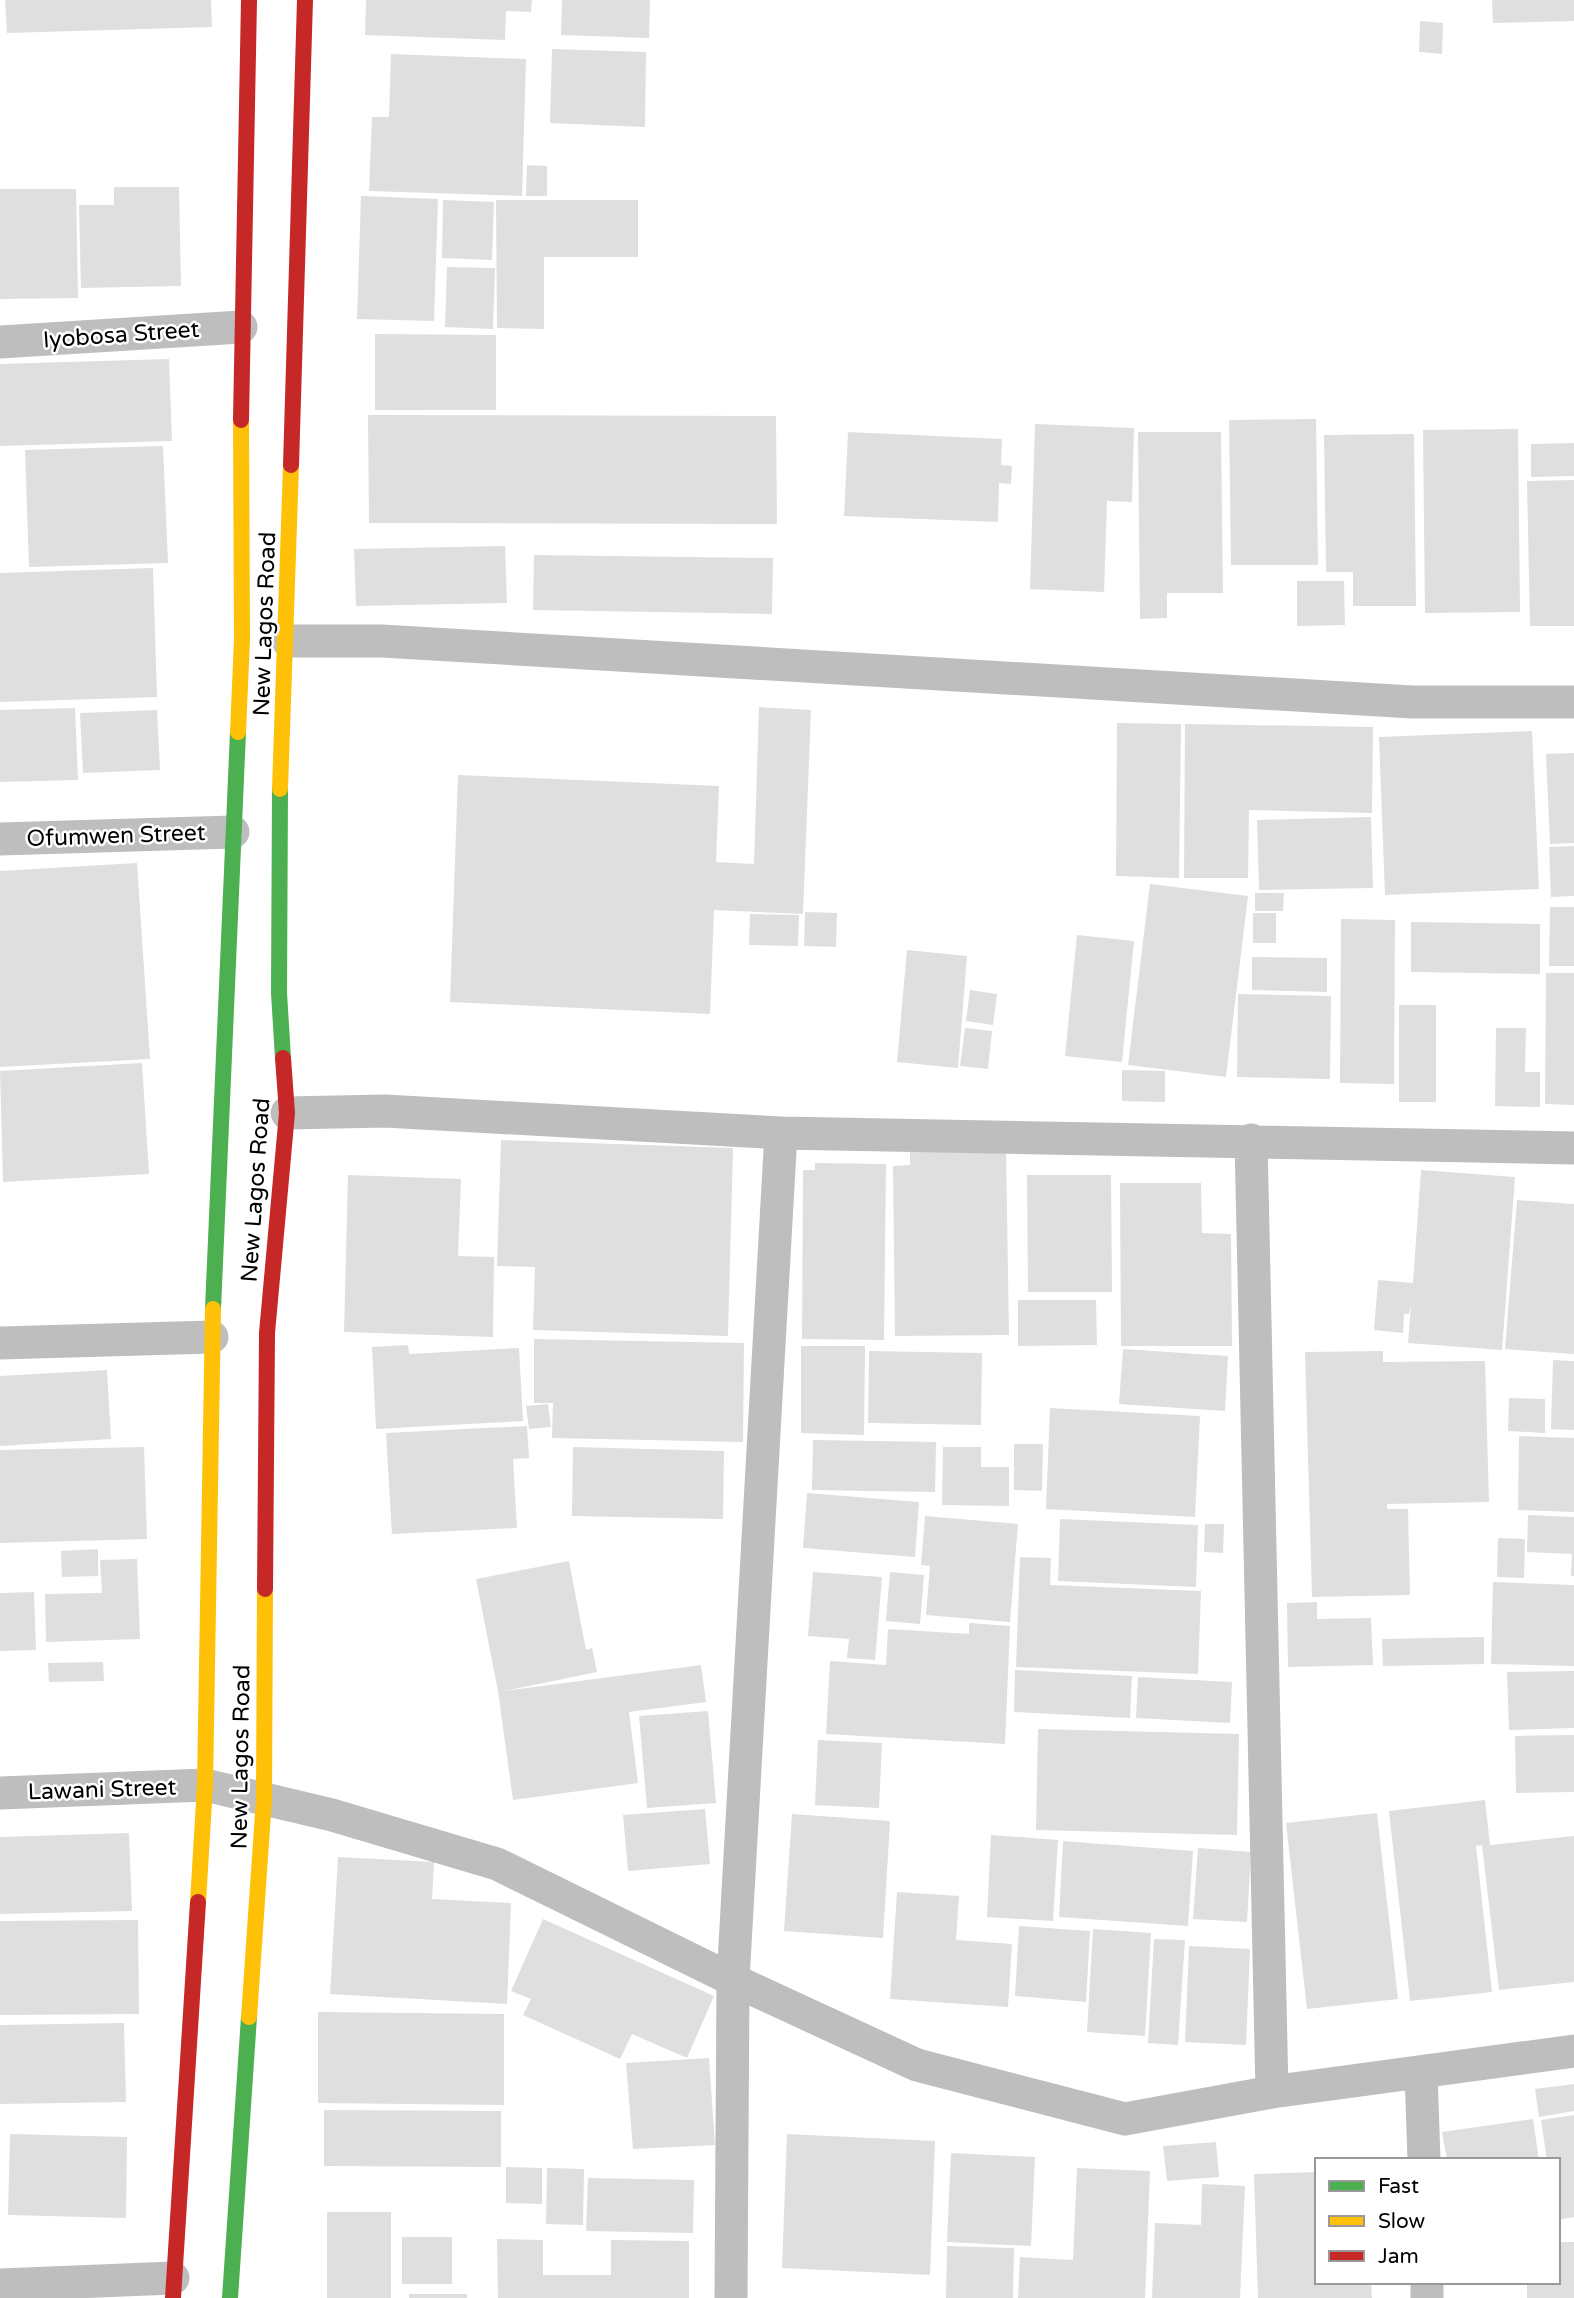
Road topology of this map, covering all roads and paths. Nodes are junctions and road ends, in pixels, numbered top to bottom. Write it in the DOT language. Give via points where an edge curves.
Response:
graph roads {
  1 [pos="249,0"];
  2 [pos="304,0"];
  3 [pos="242,327"];
  4 [pos="0,342"];
  5 [pos="288,641"];
  6 [pos="1574,702"];
  7 [pos="233,832"];
  8 [pos="0,839"];
  9 [pos="287,1113"];
  10 [pos="781,1133"];
  11 [pos="1251,1140"];
  12 [pos="1574,1148"];
  13 [pos="212,1337"];
  14 [pos="0,1343"];
  15 [pos="205,1785"];
  16 [pos="0,1793"];
  17 [pos="264,1799"];
  18 [pos="733,1980"];
  19 [pos="1574,2051"];
  20 [pos="1422,2072"];
  21 [pos="1272,2092"];
  22 [pos="1424,2158"];
  23 [pos="0,2285"];
  24 [pos="173,2288"];
  25 [pos="230,2298"];
  26 [pos="731,2298"];
  1 -- 3 [label="main road, New Lagos Road"];
  2 -- 5 [label="main road, New Lagos Road"];
  3 -- 4 [label="street, Iyobosa Street"];
  3 -- 7 [label="main road, New Lagos Road" via="242,639"];
  5 -- 6 [label="street" via="382,641 1412,702"];
  5 -- 9 [label="main road, New Lagos Road" via="279,835 279,993"];
  7 -- 8 [label="street, Ofumwen Street"];
  7 -- 13 [label="main road, New Lagos Road"];
  9 -- 10 [label="street" via="385,1111"];
  9 -- 17 [label="main road, New Lagos Road" via="267,1333"];
  10 -- 11 [label="street"];
  10 -- 18 [label="street"];
  11 -- 12 [label="street"];
  11 -- 21 [label="street"];
  13 -- 14 [label="street"];
  13 -- 15 [label="main road, New Lagos Road"];
  15 -- 16 [label="street, Lawani Street"];
  15 -- 17 [label="street, Lawani Street"];
  15 -- 24 [label="main road, New Lagos Road"];
  17 -- 18 [label="street, Lawani Street" via="497,1864"];
  17 -- 25 [label="main road, New Lagos Road"];
  18 -- 21 [label="street, Lawani Street" via="917,2065 1125,2119"];
  18 -- 26 [label="street"];
  19 -- 20 [label="street, Lawani Street"];
  20 -- 21 [label="street, Lawani Street"];
  20 -- 22 [label="street"];
  23 -- 24 [label="street"];
}
